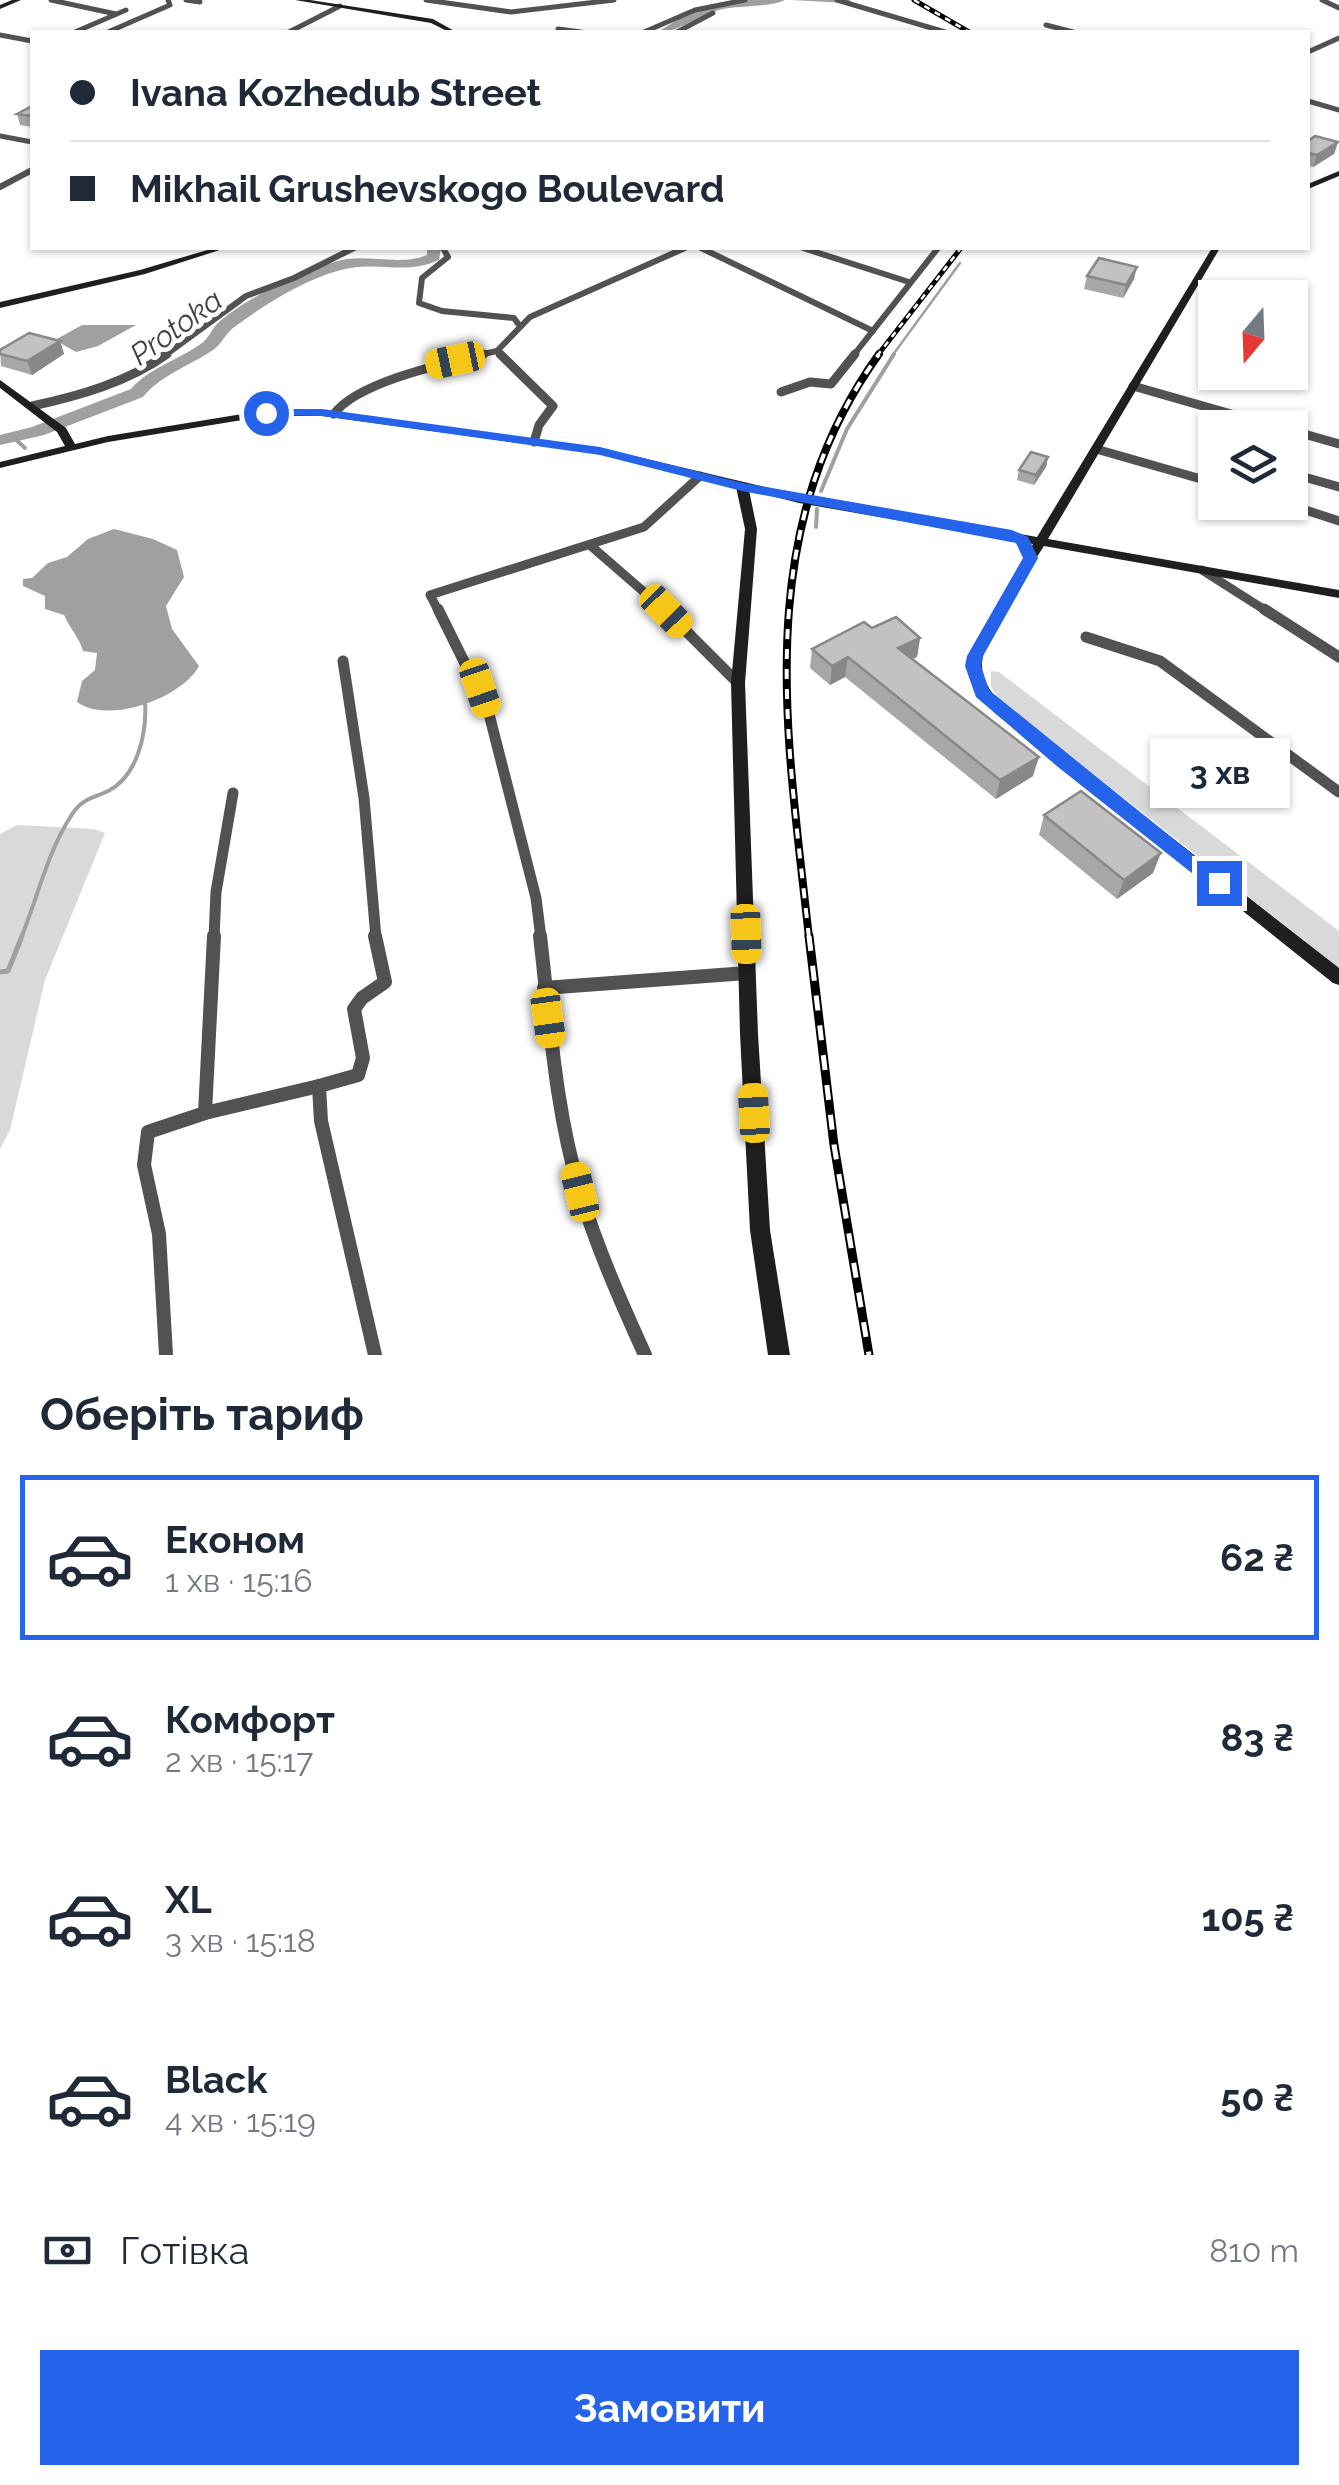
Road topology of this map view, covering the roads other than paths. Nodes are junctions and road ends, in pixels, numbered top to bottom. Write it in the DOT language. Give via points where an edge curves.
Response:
graph roads {
  1 [pos="18,0"];
  2 [pos="50,0"];
  3 [pos="168,0"];
  4 [pos="186,0"];
  5 [pos="298,0"];
  6 [pos="426,0"];
  7 [pos="614,0"];
  8 [pos="745,0"];
  9 [pos="1322,0"];
  10 [pos="840,1"];
  11 [pos="200,2"];
  12 [pos="340,6"];
  13 [pos="0,7"];
  14 [pos="1339,8"];
  15 [pos="126,10"];
  16 [pos="713,13"];
  17 [pos="116,14"];
  18 [pos="1046,25"];
  19 [pos="558,29"];
  20 [pos="80,30"];
  21 [pos="112,30"];
  22 [pos="293,30"];
  23 [pos="449,30"];
  24 [pos="566,30"];
  25 [pos="649,30"];
  26 [pos="681,30"];
  27 [pos="941,30"];
  28 [pos="1065,30"];
  29 [pos="0,36"];
  30 [pos="1339,38"];
  31 [pos="30,41"];
  32 [pos="1310,51"];
  33 [pos="1310,102"];
  34 [pos="1339,110"];
  35 [pos="0,136"];
  36 [pos="30,142"];
  37 [pos="30,171"];
  38 [pos="1339,173"];
  39 [pos="1310,185"];
  40 [pos="0,187"];
  41 [pos="216,250"];
  42 [pos="350,250"];
  43 [pos="444,250"];
  44 [pos="681,250"];
  45 [pos="705,250"];
  46 [pos="809,250"];
  47 [pos="936,250"];
  48 [pos="1215,250"];
  49 [pos="910,282"];
  50 [pos="0,305"];
  51 [pos="519,325"];
  52 [pos="872,331"];
  53 [pos="497,351"];
  54 [pos="0,383"];
  55 [pos="1133,386"];
  56 [pos="781,392"];
  57 [pos="32,406"];
  58 [pos="1217,410"];
  59 [pos="334,414"];
  60 [pos="1308,435"];
  61 [pos="534,442"];
  62 [pos="1339,444"];
  63 [pos="71,447"];
  64 [pos="1096,449"];
  65 [pos="0,464"];
  66 [pos="700,476"];
  67 [pos="1198,478"];
  68 [pos="1308,478"];
  69 [pos="742,487"];
  70 [pos="1339,487"];
  71 [pos="1308,511"];
  72 [pos="1339,521"];
  73 [pos="1049,530"];
  74 [pos="1012,535"];
  75 [pos="590,546"];
  76 [pos="1073,546"];
  77 [pos="1031,558"];
  78 [pos="1202,570"];
  79 [pos="1339,594"];
  80 [pos="1086,637"];
  81 [pos="978,647"];
  82 [pos="1339,658"];
  83 [pos="343,661"];
  84 [pos="738,683"];
  85 [pos="1339,792"];
  86 [pos="233,793"];
  87 [pos="747,973"];
  88 [pos="1339,978"];
  89 [pos="544,988"];
  90 [pos="319,1086"];
  91 [pos="205,1113"];
  92 [pos="166,1355"];
  93 [pos="375,1355"];
  94 [pos="645,1355"];
  95 [pos="778,1355"];
  1 -- 13 [label="street"];
  2 -- 17 [label="street"];
  3 -- 21 [label="street"];
  4 -- 11 [label="street"];
  5 -- 12 [label="street"];
  6 -- 7 [label="street" via="511,12"];
  8 -- 25 [label="street" via="695,10"];
  9 -- 14 [label="street"];
  10 -- 27 [label="street"];
  12 -- 22 [label="street"];
  12 -- 23 [label="street" via="433,21"];
  15 -- 17 [label="street"];
  16 -- 26 [label="street"];
  17 -- 20 [label="street"];
  18 -- 28 [label="street"];
  19 -- 24 [label="street"];
  29 -- 31 [label="street"];
  30 -- 32 [label="street"];
  33 -- 34 [label="street"];
  35 -- 36 [label="street"];
  37 -- 40 [label="street"];
  38 -- 39 [label="street"];
  41 -- 50 [label="street"];
  42 -- 57 [label="street" via="246,296 162,358 118,380"];
  43 -- 51 [label="street" via="448,257 422,278 419,303 443,312 502,315"];
  44 -- 51 [label="street"];
  45 -- 52 [label="street"];
  46 -- 49 [label="street"];
  47 -- 49 [label="street"];
  48 -- 55 [label="main road"];
  49 -- 52 [label="street"];
  51 -- 53 [label="street"];
  52 -- 56 [label="street" via="831,384 810,382"];
  53 -- 59 [label="street" via="390,380"];
  53 -- 61 [label="street" via="553,406"];
  54 -- 57 [label="street"];
  55 -- 58 [label="street"];
  55 -- 64 [label="main road"];
  57 -- 63 [label="street" via="62,430"];
  59 -- 61 [label="street"];
  59 -- 63 [label="street" via="266,413"];
  60 -- 62 [label="street"];
  61 -- 66 [label="street"];
  63 -- 65 [label="street"];
  64 -- 67 [label="street"];
  64 -- 73 [label="main road"];
  66 -- 69 [label="street"];
  66 -- 75 [label="street" via="644,527"];
  68 -- 70 [label="street"];
  69 -- 74 [label="street"];
  69 -- 84 [label="street" via="752,529"];
  71 -- 72 [label="street"];
  73 -- 74 [label="street"];
  73 -- 76 [label="street"];
  73 -- 76 [label="street"];
  73 -- 77 [label="main road"];
  74 -- 77 [label="street"];
  75 -- 84 [label="street"];
  75 -- 89 [label="street" via="430,595 488,710 536,898"];
  76 -- 77 [label="street"];
  76 -- 78 [label="street"];
  77 -- 81 [label="main road"];
  78 -- 79 [label="street"];
  78 -- 82 [label="street"];
  80 -- 85 [label="street" via="1160,661"];
  81 -- 88 [label="street" via="976,682 990,702"];
  83 -- 90 [label="street" via="385,982 354,1009 363,1058 358,1075"];
  84 -- 87 [label="street"];
  86 -- 91 [label="street" via="216,892"];
  87 -- 89 [label="street"];
  87 -- 95 [label="street" via="760,1230"];
  89 -- 94 [label="street" via="580,1192"];
  90 -- 91 [label="street"];
  90 -- 93 [label="street"];
  91 -- 92 [label="street" via="148,1132 144,1165 159,1234"];
}
